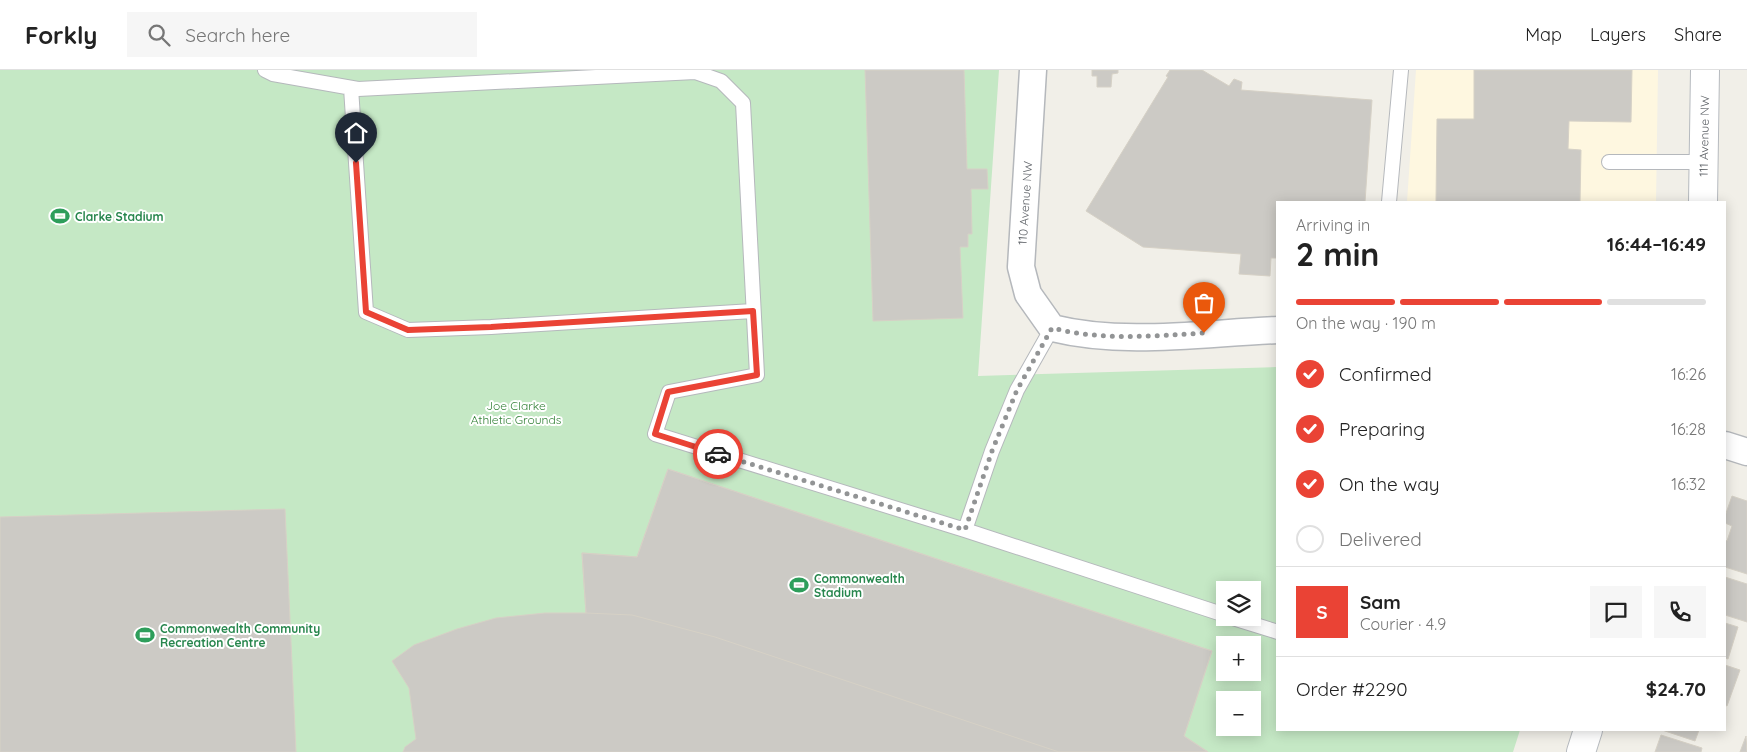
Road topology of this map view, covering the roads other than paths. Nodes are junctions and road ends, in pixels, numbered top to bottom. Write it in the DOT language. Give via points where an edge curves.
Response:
graph roads {
  1 [pos="265,70"];
  2 [pos="1033,70"];
  3 [pos="1402,70"];
  4 [pos="1705,70"];
  5 [pos="351,88"];
  6 [pos="1609,162"];
  7 [pos="1704,162"];
  8 [pos="1389,201"];
  9 [pos="1703,201"];
  10 [pos="753,311"];
  11 [pos="1052,328"];
  12 [pos="1276,330"];
  13 [pos="1726,445"];
  14 [pos="1747,452"];
  15 [pos="965,530"];
  16 [pos="1216,612"];
  17 [pos="1259,626"];
  18 [pos="1276,631"];
  19 [pos="1588,731"];
  20 [pos="1581,752"];
  1 -- 5 [label="lane"];
  2 -- 11 [label="street, 110 Avenue NW" via="1021,266 1028,294"];
  3 -- 8 [label="lane"];
  4 -- 7 [label="main road, 111 Avenue NW"];
  5 -- 10 [label="lane" via="695,72 721,81 743,103"];
  5 -- 10 [label="lane" via="366,312 408,330"];
  6 -- 7 [label="lane"];
  7 -- 9 [label="main road, 111 Avenue NW"];
  10 -- 15 [label="lane" via="757,375 668,392 655,434"];
  11 -- 12 [label="street" via="1112,338"];
  11 -- 15 [label="lane" via="1017,390"];
  13 -- 14 [label="street"];
  15 -- 16 [label="lane"];
  17 -- 18 [label="lane"];
  19 -- 20 [label="main road"];
}
